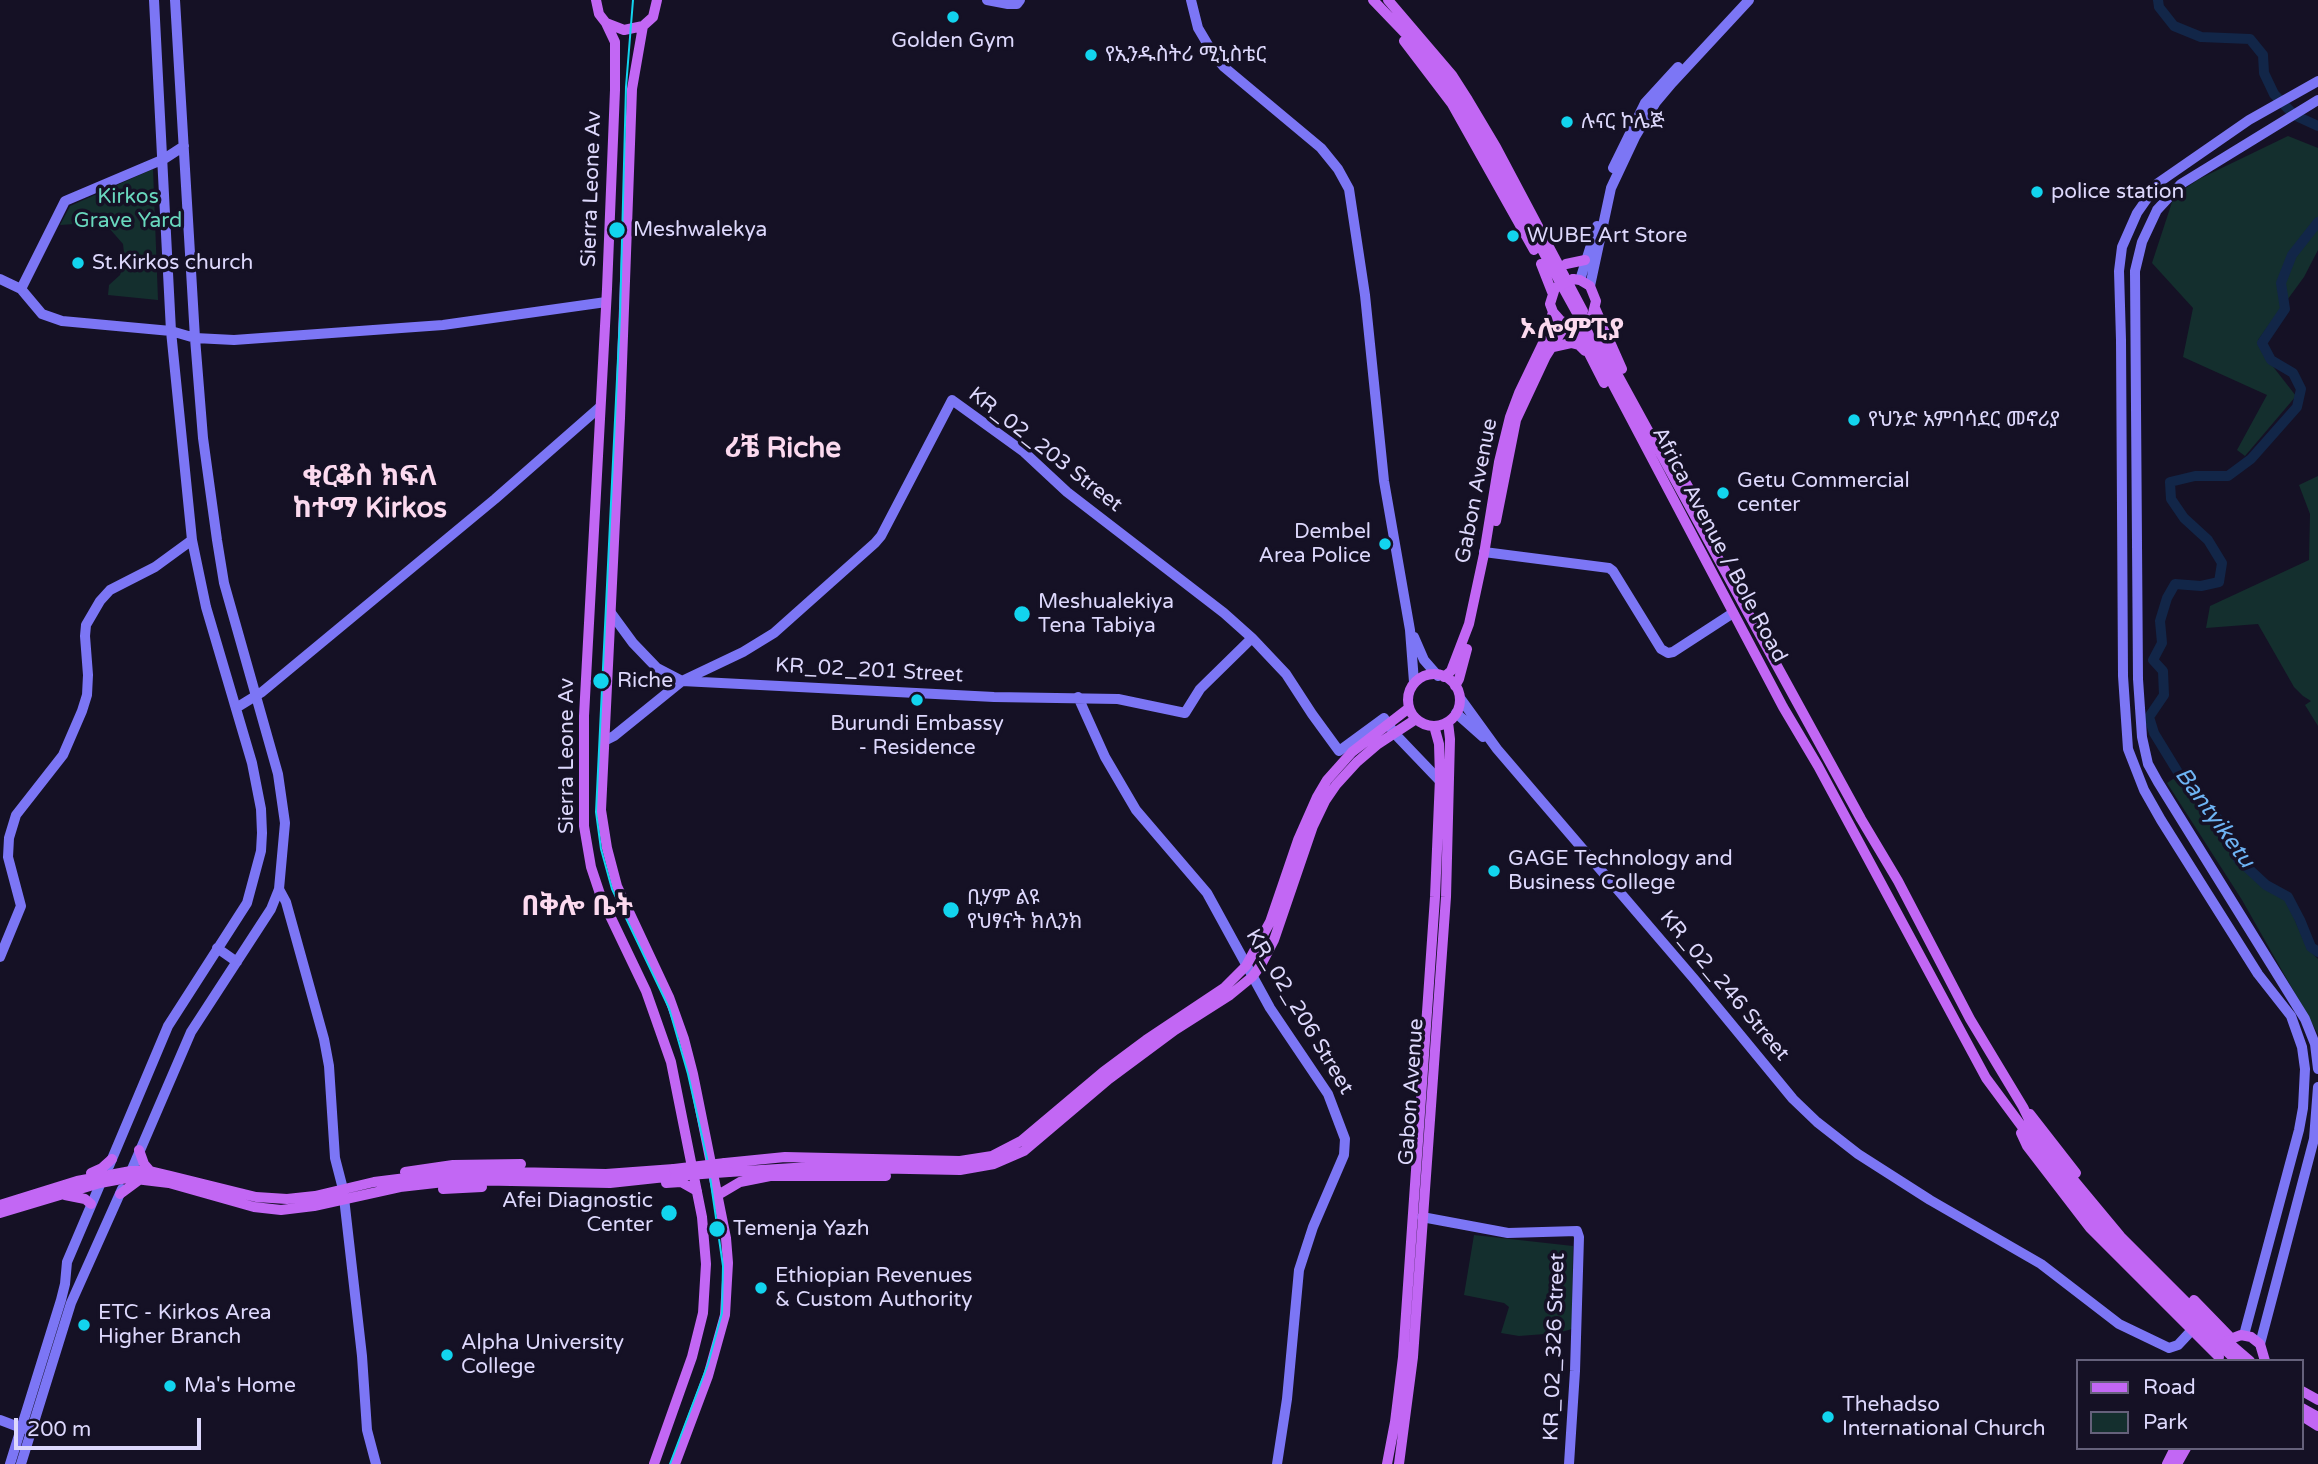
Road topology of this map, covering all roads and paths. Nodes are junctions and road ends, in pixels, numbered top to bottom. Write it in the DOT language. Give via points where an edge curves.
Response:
graph roads {
  1 [pos="155,0"];
  2 [pos="175,0"];
  3 [pos="596,0"];
  4 [pos="657,0"];
  5 [pos="987,0"];
  6 [pos="1020,0"];
  7 [pos="1191,0"];
  8 [pos="1373,0"];
  9 [pos="1740,0"];
  10 [pos="1749,0"];
  11 [pos="1391,8"];
  12 [pos="606,23"];
  13 [pos="643,26"];
  14 [pos="2315,84"];
  15 [pos="2318,100"];
  16 [pos="184,146"];
  17 [pos="164,159"];
  18 [pos="1595,246"];
  19 [pos="1585,260"];
  20 [pos="1566,264"];
  21 [pos="0,279"];
  22 [pos="1576,279"];
  23 [pos="1590,286"];
  24 [pos="21,289"];
  25 [pos="1553,292"];
  26 [pos="607,302"];
  27 [pos="1553,312"];
  28 [pos="1592,313"];
  29 [pos="1573,324"];
  30 [pos="171,331"];
  31 [pos="195,338"];
  32 [pos="1553,347"];
  33 [pos="1589,354"];
  34 [pos="600,407"];
  35 [pos="1503,463"];
  36 [pos="1698,533"];
  37 [pos="192,540"];
  38 [pos="1488,552"];
  39 [pos="611,613"];
  40 [pos="1733,613"];
  41 [pos="1410,630"];
  42 [pos="1252,638"];
  43 [pos="1441,676"];
  44 [pos="682,681"];
  45 [pos="1414,682"];
  46 [pos="1455,686"];
  47 [pos="256,697"];
  48 [pos="1077,698"];
  49 [pos="1460,698"];
  50 [pos="236,708"];
  51 [pos="1409,708"];
  52 [pos="1456,713"];
  53 [pos="1416,719"];
  54 [pos="1448,722"];
  55 [pos="1434,726"];
  56 [pos="1392,730"];
  57 [pos="604,741"];
  58 [pos="1497,750"];
  59 [pos="1440,781"];
  60 [pos="279,888"];
  61 [pos="271,909"];
  62 [pos="288,912"];
  63 [pos="218,948"];
  64 [pos="0,957"];
  65 [pos="237,962"];
  66 [pos="1245,966"];
  67 [pos="1252,976"];
  68 [pos="2318,1069"];
  69 [pos="2318,1087"];
  70 [pos="2023,1107"];
  71 [pos="2015,1121"];
  72 [pos="139,1150"];
  73 [pos="708,1150"];
  74 [pos="112,1159"];
  75 [pos="691,1160"];
  76 [pos="942,1161"];
  77 [pos="727,1168"];
  78 [pos="934,1170"];
  79 [pos="674,1173"];
  80 [pos="129,1175"];
  81 [pos="146,1175"];
  82 [pos="103,1179"];
  83 [pos="374,1182"];
  84 [pos="61,1191"];
  85 [pos="697,1191"];
  86 [pos="120,1194"];
  87 [pos="343,1194"];
  88 [pos="370,1194"];
  89 [pos="718,1195"];
  90 [pos="0,1205"];
  91 [pos="91,1205"];
  92 [pos="0,1213"];
  93 [pos="1422,1217"];
  94 [pos="1410,1320"];
  95 [pos="2192,1330"];
  96 [pos="2244,1335"];
  97 [pos="2229,1339"];
  98 [pos="2260,1344"];
  99 [pos="2217,1356"];
  100 [pos="2235,1359"];
  101 [pos="2248,1359"];
  102 [pos="2264,1359"];
  103 [pos="0,1420"];
  104 [pos="26,1430"];
  105 [pos="10,1464"];
  106 [pos="21,1464"];
  107 [pos="376,1464"];
  108 [pos="654,1464"];
  109 [pos="675,1464"];
  110 [pos="1277,1464"];
  111 [pos="1387,1464"];
  112 [pos="1399,1464"];
  113 [pos="1569,1464"];
  1 -- 17 [label="street"];
  2 -- 16 [label="street"];
  3 -- 12 [label="main road, Sierra Leone Av"];
  4 -- 13 [label="main road, Sierra Leone Av" via="653,17"];
  5 -- 6 [label="street" via="1017,4"];
  7 -- 41 [label="street" via="1198,28 1224,67 1321,148 1349,189 1384,481"];
  8 -- 11 [label="main road, Africa Avenue / Bole Road"];
  9 -- 18 [label="street" via="1645,103 1607,183"];
  10 -- 18 [label="street" via="1672,83 1634,137 1611,188"];
  11 -- 20 [label="main road" via="1404,11 1426,33 1476,100"];
  11 -- 25 [label="main road" via="1394,29 1474,141"];
  11 -- 36 [label="main road, Africa Avenue / Bole Road" via="1452,75 1496,147"];
  12 -- 13 [label="main road" via="624,30"];
  12 -- 26 [label="main road, Sierra Leone Av" via="615,42"];
  13 -- 39 [label="main road, Sierra Leone Av" via="632,89"];
  14 -- 96 [label="street" via="2249,120 2158,183 2137,213 2122,247 2119,271 2123,676 2128,748 2161,820 2258,974 2291,1016 2305,1069 2299,1130"];
  15 -- 68 [label="street" via="2181,184 2157,211 2142,242 2135,284 2141,737 2158,782 2305,1019"];
  16 -- 17 [label="street"];
  16 -- 31 [label="street"];
  17 -- 24 [label="street" via="65,201"];
  17 -- 30 [label="street"];
  18 -- 19 [label="street"];
  18 -- 23 [label="street"];
  19 -- 20 [label="main road"];
  19 -- 22 [label="street"];
  20 -- 22 [label="main road"];
  21 -- 24 [label="street"];
  22 -- 23 [label="main road"];
  22 -- 25 [label="main road, bridge"];
  23 -- 28 [label="main road" via="1596,300"];
  24 -- 30 [label="street" via="42,314 62,321"];
  25 -- 27 [label="main road"];
  26 -- 31 [label="street" via="443,325 244,340"];
  26 -- 34 [label="main road, Sierra Leone Av"];
  27 -- 29 [label="main road"];
  27 -- 35 [label="main road, Gabon Avenue" via="1518,393"];
  28 -- 29 [label="main road, bridge"];
  28 -- 36 [label="main road" via="1698,504"];
  29 -- 32 [label="main road, Gabon Avenue"];
  29 -- 33 [label="main road"];
  30 -- 31 [label="street"];
  30 -- 37 [label="street"];
  31 -- 47 [label="street" via="221,570"];
  32 -- 33 [label="main road" via="1579,345"];
  32 -- 35 [label="main road, Gabon Avenue" via="1516,420"];
  33 -- 36 [label="main road" via="1678,520"];
  34 -- 47 [label="street"];
  34 -- 75 [label="main road, Sierra Leone Av" via="584,716 584,826 591,867 605,906 664,1037"];
  35 -- 38 [label="main road, Gabon Avenue"];
  36 -- 40 [label="main road, Africa Avenue / Bole Road"];
  36 -- 70 [label="main road, Africa Avenue / Bole Road" via="1745,603 1970,1019"];
  37 -- 50 [label="street" via="198,577"];
  37 -- 64 [label="street" via="110,590 86,625 88,675 82,711 63,755 16,815 9,838 8,857 21,906"];
  38 -- 40 [label="street" via="1609,568 1668,653"];
  38 -- 43 [label="main road, Gabon Avenue" via="1466,633 1451,671"];
  38 -- 46 [label="main road, Gabon Avenue" via="1472,635"];
  39 -- 44 [label="street, KR_02_201 Street" via="657,668"];
  39 -- 57 [label="main road, Sierra Leone Av"];
  40 -- 71 [label="main road, Africa Avenue / Bole Road" via="1957,1027"];
  41 -- 43 [label="street" via="1424,660"];
  41 -- 45 [label="street"];
  42 -- 44 [label="street, KR_02_203 Street" via="1067,492 1024,452 952,400 875,543 774,632"];
  42 -- 48 [label="street, KR_02_201 Street" via="1200,690 1185,713 1118,699"];
  42 -- 56 [label="street, KR_02_203 Street" via="1286,674 1339,751 1384,718"];
  43 -- 45 [label="main road"];
  43 -- 46 [label="main road"];
  44 -- 48 [label="street, KR_02_201 Street"];
  44 -- 57 [label="street, KR_02_203 Street"];
  45 -- 51 [label="main road"];
  46 -- 49 [label="main road"];
  47 -- 50 [label="street"];
  47 -- 60 [label="street" via="283,802"];
  48 -- 66 [label="street, KR_02_206 Street" via="1136,810 1207,893"];
  49 -- 52 [label="main road"];
  49 -- 58 [label="street, KR_02_246 Street"];
  50 -- 63 [label="street" via="258,792 261,851 247,903"];
  51 -- 53 [label="main road"];
  51 -- 56 [label="main road"];
  52 -- 54 [label="main road"];
  52 -- 58 [label="street, KR_02_246 Street"];
  53 -- 55 [label="main road"];
  53 -- 56 [label="main road"];
  54 -- 55 [label="main road"];
  54 -- 93 [label="main road, Gabon Avenue" via="1446,897"];
  55 -- 59 [label="main road, Gabon Avenue"];
  56 -- 59 [label="street"];
  56 -- 66 [label="main road" via="1352,752 1317,797 1270,922"];
  56 -- 67 [label="main road" via="1325,801 1274,940"];
  57 -- 73 [label="main road, Sierra Leone Av" via="601,810 611,869 673,1007"];
  58 -- 95 [label="street, KR_02_246 Street" via="1793,1099 1846,1146 2041,1264 2119,1324 2167,1348 2176,1346"];
  59 -- 94 [label="main road, Gabon Avenue"];
  60 -- 61 [label="street"];
  60 -- 62 [label="street"];
  61 -- 62 [label="street"];
  61 -- 65 [label="street"];
  62 -- 87 [label="street" via="324,1039 335,1158"];
  63 -- 65 [label="street"];
  63 -- 74 [label="street" via="168,1026"];
  65 -- 72 [label="street" via="191,1032"];
  66 -- 67 [label="street, KR_02_206 Street"];
  66 -- 76 [label="main road" via="1224,988 1103,1072 1021,1141 992,1156"];
  67 -- 78 [label="main road" via="1109,1079 1024,1151 994,1164"];
  67 -- 110 [label="street, KR_02_206 Street" via="1328,1094 1345,1139 1344,1155 1299,1270"];
  69 -- 98 [label="street" via="2314,1139"];
  70 -- 97 [label="main road, Africa Avenue / Bole Road" via="2121,1228"];
  70 -- 101 [label="main road, Africa Avenue / Bole Road" via="2037,1136 2103,1218"];
  71 -- 95 [label="main road, Africa Avenue / Bole Road" via="2028,1146 2090,1228"];
  71 -- 100 [label="main road, Africa Avenue / Bole Road" via="2107,1233"];
  72 -- 80 [label="street"];
  72 -- 81 [label="main road"];
  73 -- 76 [label="main road" via="719,1158 796,1152 918,1154"];
  73 -- 89 [label="main road, Sierra Leone Av"];
  74 -- 82 [label="street"];
  74 -- 84 [label="main road" via="102,1168 69,1180"];
  75 -- 83 [label="main road" via="618,1169 455,1164"];
  75 -- 85 [label="main road, Sierra Leone Av"];
  76 -- 77 [label="main road" via="785,1157"];
  77 -- 78 [label="main road"];
  77 -- 79 [label="main road, bridge"];
  78 -- 89 [label="main road" via="911,1177 770,1177 740,1182"];
  79 -- 83 [label="main road" via="462,1171"];
  79 -- 88 [label="main road" via="610,1183 462,1180"];
  80 -- 81 [label="main road"];
  80 -- 82 [label="main road"];
  80 -- 86 [label="street"];
  81 -- 86 [label="main road"];
  81 -- 87 [label="main road" via="266,1198"];
  82 -- 84 [label="main road"];
  82 -- 91 [label="street"];
  83 -- 87 [label="main road"];
  84 -- 90 [label="main road"];
  84 -- 91 [label="main road"];
  84 -- 92 [label="main road"];
  85 -- 88 [label="main road" via="681,1182 610,1189 533,1185"];
  85 -- 108 [label="main road, Sierra Leone Av" via="706,1264 703,1313"];
  86 -- 104 [label="street" via="71,1303"];
  87 -- 88 [label="main road"];
  87 -- 107 [label="street" via="367,1430"];
  89 -- 109 [label="main road, Sierra Leone Av" via="728,1263 725,1315"];
  91 -- 104 [label="street" via="67,1262"];
  93 -- 94 [label="main road, Gabon Avenue"];
  93 -- 113 [label="street, KR_02_326 Street" via="1508,1233 1577,1231"];
  94 -- 111 [label="main road, Gabon Avenue"];
  94 -- 112 [label="main road, Gabon Avenue" via="1408,1401"];
  95 -- 99 [label="main road, Africa Avenue / Bole Road"];
  96 -- 97 [label="main road"];
  96 -- 98 [label="main road"];
  97 -- 99 [label="main road, bridge"];
  98 -- 102 [label="main road"];
  103 -- 104 [label="street"];
  104 -- 105 [label="street"];
  104 -- 106 [label="street"];
}
